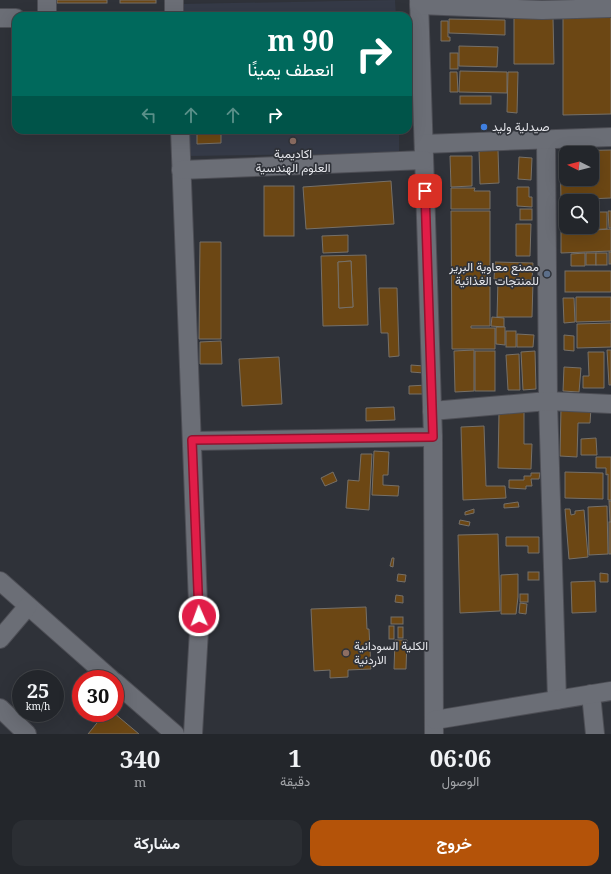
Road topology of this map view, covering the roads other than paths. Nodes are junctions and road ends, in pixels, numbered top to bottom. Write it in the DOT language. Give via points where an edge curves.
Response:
graph roads {
  1 [pos="47,0"];
  2 [pos="174,0"];
  3 [pos="419,2"];
  4 [pos="542,5"];
  5 [pos="611,8"];
  6 [pos="47,12"];
  7 [pos="174,12"];
  8 [pos="0,18"];
  9 [pos="12,18"];
  10 [pos="180,134"];
  11 [pos="611,137"];
  12 [pos="546,140"];
  13 [pos="424,152"];
  14 [pos="181,170"];
  15 [pos="548,401"];
  16 [pos="611,404"];
  17 [pos="432,411"];
  18 [pos="433,437"];
  19 [pos="192,440"];
  20 [pos="0,581"];
  21 [pos="28,606"];
  22 [pos="0,639"];
  23 [pos="101,670"];
  24 [pos="124,690"];
  25 [pos="611,691"];
  26 [pos="591,694"];
  27 [pos="557,700"];
  28 [pos="0,708"];
  29 [pos="435,727"];
  30 [pos="168,732"];
  31 [pos="27,734"];
  32 [pos="193,734"];
  33 [pos="595,734"];
  1 -- 6 [label="street"];
  2 -- 7 [label="street"];
  3 -- 4 [label="street"];
  3 -- 13 [label="street"];
  4 -- 5 [label="street"];
  8 -- 9 [label="street"];
  10 -- 14 [label="street"];
  11 -- 12 [label="street"];
  12 -- 13 [label="street"];
  12 -- 15 [label="street"];
  13 -- 14 [label="street"];
  13 -- 17 [label="street"];
  14 -- 19 [label="street"];
  15 -- 16 [label="street"];
  15 -- 17 [label="street"];
  15 -- 27 [label="street"];
  17 -- 18 [label="street"];
  18 -- 19 [label="street"];
  18 -- 29 [label="street"];
  19 -- 32 [label="street" via="199,630"];
  20 -- 21 [label="street"];
  21 -- 22 [label="street"];
  21 -- 23 [label="street"];
  24 -- 30 [label="street"];
  25 -- 26 [label="street"];
  26 -- 27 [label="street"];
  26 -- 33 [label="street"];
  27 -- 29 [label="street"];
  28 -- 31 [label="street"];
}
